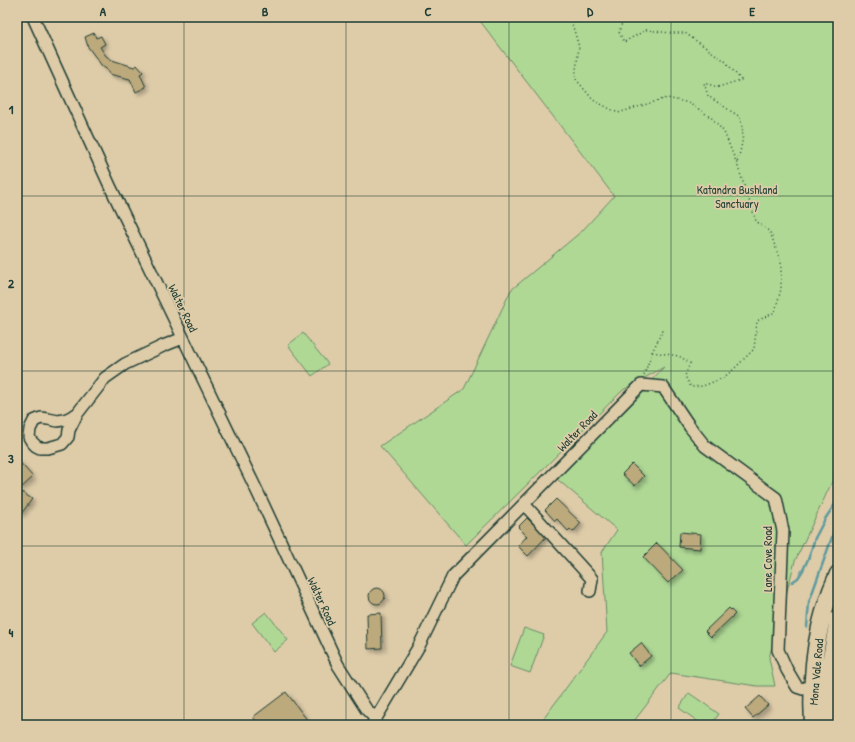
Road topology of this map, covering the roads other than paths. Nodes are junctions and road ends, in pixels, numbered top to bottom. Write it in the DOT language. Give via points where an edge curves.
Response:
graph roads {
  1 [pos="33,17"];
  2 [pos="183,338"];
  3 [pos="77,414"];
  4 [pos="704,446"];
  5 [pos="524,504"];
  6 [pos="838,574"];
  7 [pos="590,591"];
  8 [pos="838,619"];
  9 [pos="812,686"];
  10 [pos="374,721"];
  11 [pos="813,725"];
  12 [pos="829,725"];
  1 -- 2 [label="street, Walter Road"];
  2 -- 3 [label="street" via="125,364 105,378"];
  2 -- 10 [label="street, Walter Road" via="338,666"];
  4 -- 5 [label="street, Walter Road" via="663,387 641,385"];
  4 -- 9 [label="street, Lane Cove Road" via="776,498 783,531 778,650 797,687 803,689"];
  5 -- 7 [label="street" via="592,579"];
  5 -- 10 [label="street, Walter Road" via="453,576 419,646"];
  6 -- 9 [label="highway, Mona Vale Road" via="818,635"];
  8 -- 12 [label="highway, Mona Vale Road" via="827,681"];
  9 -- 11 [label="highway, Mona Vale Road"];
}
